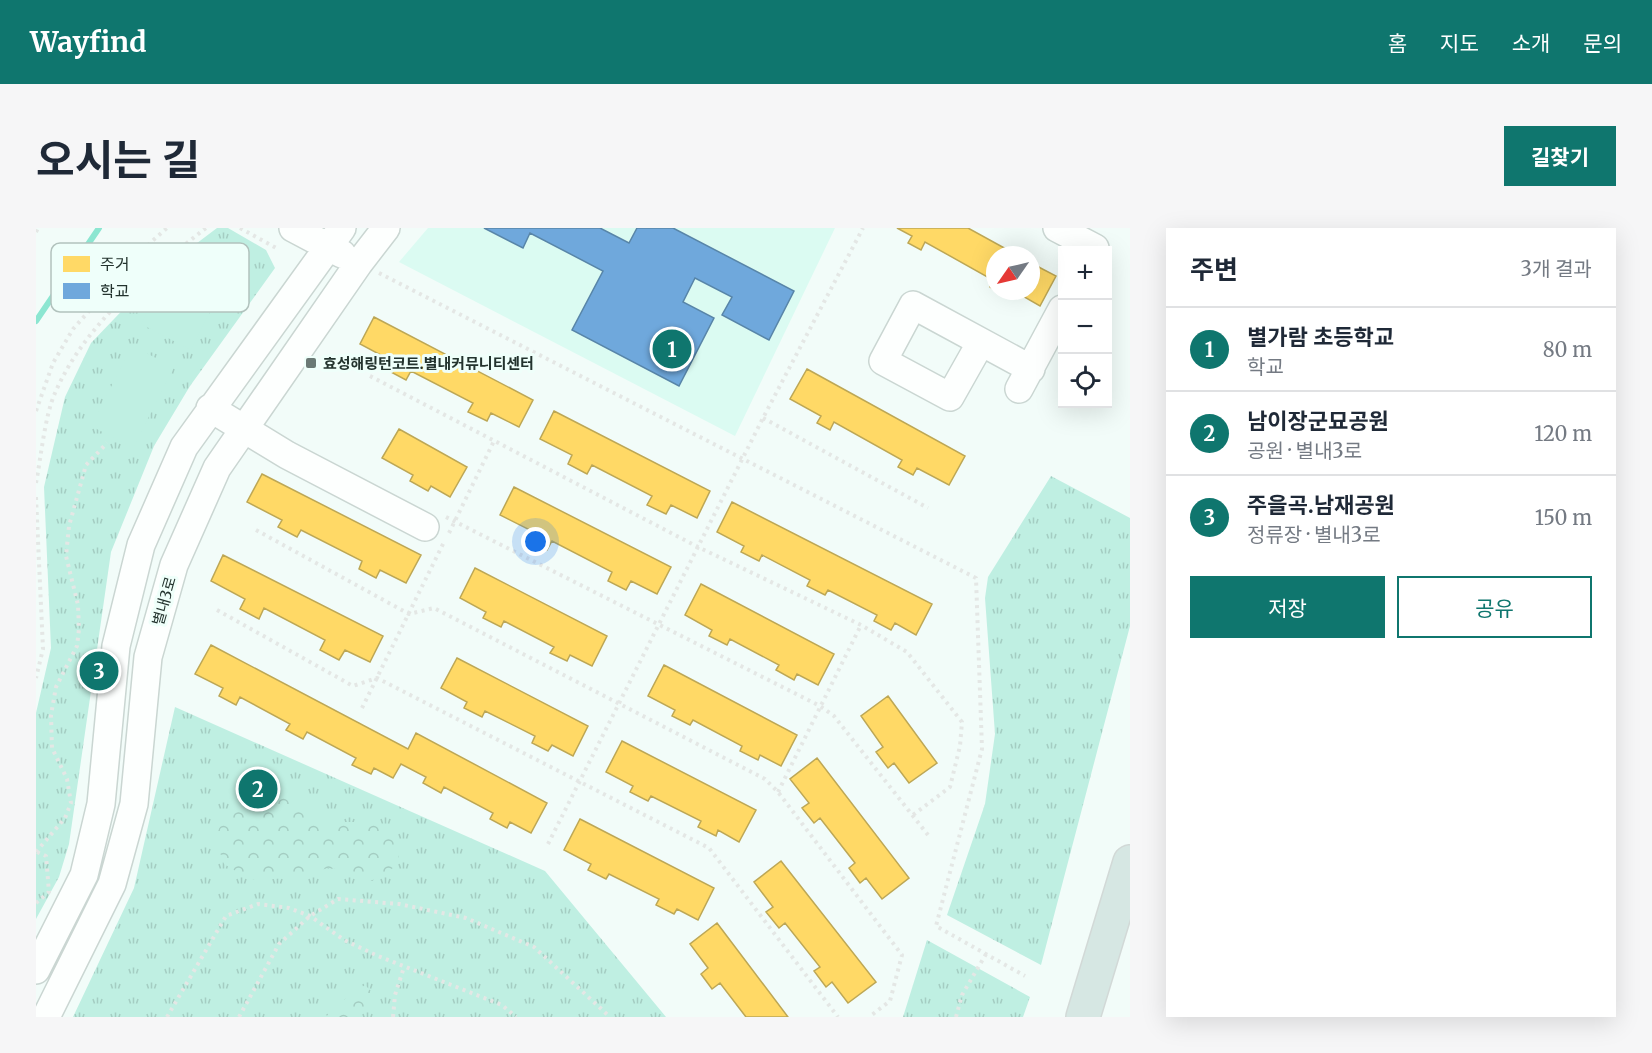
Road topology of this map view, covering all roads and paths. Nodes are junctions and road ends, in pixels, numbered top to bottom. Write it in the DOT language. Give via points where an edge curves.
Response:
graph roads {
  1 [pos="168,228"];
  2 [pos="206,228"];
  3 [pos="240,228"];
  4 [pos="386,228"];
  5 [pos="863,228"];
  6 [pos="1057,228"];
  7 [pos="335,237"];
  8 [pos="285,238"];
  9 [pos="1099,242"];
  10 [pos="150,243"];
  11 [pos="187,243"];
  12 [pos="359,263"];
  13 [pos="87,312"];
  14 [pos="112,312"];
  15 [pos="1058,317"];
  16 [pos="981,342"];
  17 [pos="370,376"];
  18 [pos="210,408"];
  19 [pos="36,411"];
  20 [pos="764,418"];
  21 [pos="245,428"];
  22 [pos="494,441"];
  23 [pos="107,443"];
  24 [pos="744,458"];
  25 [pos="36,483"];
  26 [pos="36,497"];
  27 [pos="928,508"];
  28 [pos="435,521"];
  29 [pos="454,521"];
  30 [pos="256,530"];
  31 [pos="698,547"];
  32 [pos="217,610"];
  33 [pos="409,614"];
  34 [pos="659,625"];
  35 [pos="861,625"];
  36 [pos="36,678"];
  37 [pos="377,678"];
  38 [pos="619,704"];
  39 [pos="820,706"];
  40 [pos="362,708"];
  41 [pos="580,780"];
  42 [pos="778,792"];
  43 [pos="913,815"];
  44 [pos="928,835"];
  45 [pos="548,844"];
  46 [pos="36,852"];
  47 [pos="1130,862"];
  48 [pos="36,903"];
  49 [pos="310,916"];
  50 [pos="986,954"];
  51 [pos="404,967"];
  52 [pos="36,970"];
  53 [pos="1025,976"];
  54 [pos="46,1017"];
  55 [pos="167,1017"];
  56 [pos="239,1017"];
  57 [pos="393,1017"];
  58 [pos="516,1017"];
  59 [pos="610,1017"];
  60 [pos="838,1017"];
  61 [pos="869,1017"];
  62 [pos="956,1017"];
  63 [pos="1083,1017"];
  1 -- 10 [label="path"];
  2 -- 11 [label="path"];
  3 -- 8 [label="path"];
  4 -- 12 [label="street, 별내3로"];
  5 -- 20 [label="path"];
  6 -- 9 [label="street"];
  7 -- 8 [label="street"];
  7 -- 12 [label="street"];
  7 -- 18 [label="street"];
  12 -- 21 [label="street, 별내3로"];
  12 -- 24 [label="path"];
  13 -- 19 [label="path" via="72,329 54,363"];
  14 -- 25 [label="path" via="86,339 54,394"];
  15 -- 16 [label="street" via="1025,379"];
  17 -- 22 [label="path"];
  18 -- 21 [label="street"];
  18 -- 52 [label="street" via="184,447 141,545 116,646 101,804 84,875"];
  20 -- 24 [label="path"];
  20 -- 27 [label="path"];
  21 -- 28 [label="street" via="287,455"];
  21 -- 54 [label="street, 별내3로" via="217,468 174,564 148,657 134,804 112,884"];
  22 -- 29 [label="path"];
  22 -- 31 [label="path"];
  23 -- 46 [label="path" via="86,465 69,526 66,556 78,605 79,629 77,646 56,687 51,715 52,748 67,779 71,803 65,818"];
  24 -- 31 [label="path"];
  24 -- 50 [label="path" via="976,578 982,749 936,926"];
  26 -- 36 [label="path" via="43,649"];
  28 -- 29 [label="path"];
  29 -- 33 [label="path"];
  29 -- 34 [label="path"];
  30 -- 33 [label="path"];
  31 -- 34 [label="path"];
  31 -- 35 [label="path"];
  32 -- 37 [label="path" via="353,686"];
  33 -- 37 [label="path"];
  33 -- 38 [label="path" via="434,608"];
  34 -- 38 [label="path"];
  34 -- 39 [label="path"];
  35 -- 39 [label="path"];
  35 -- 43 [label="path" via="907,652 962,722 951,787"];
  37 -- 40 [label="path"];
  37 -- 41 [label="path"];
  38 -- 41 [label="path"];
  38 -- 42 [label="path" via="765,779"];
  39 -- 42 [label="path"];
  39 -- 43 [label="path" via="834,716"];
  41 -- 45 [label="path"];
  41 -- 60 [label="path" via="709,848"];
  42 -- 61 [label="path" via="902,955 890,1001"];
  43 -- 44 [label="path"];
  46 -- 48 [label="path" via="46,856 49,892"];
  47 -- 63 [label="highway"];
  49 -- 51 [label="path" via="345,939"];
  49 -- 55 [label="path" via="258,904 226,916"];
  49 -- 56 [label="path" via="279,944"];
  49 -- 59 [label="path" via="338,899 399,904 466,918 534,947"];
  50 -- 53 [label="path"];
  50 -- 62 [label="path" via="962,995"];
  51 -- 57 [label="path"];
  51 -- 58 [label="path" via="502,1005"];
}
